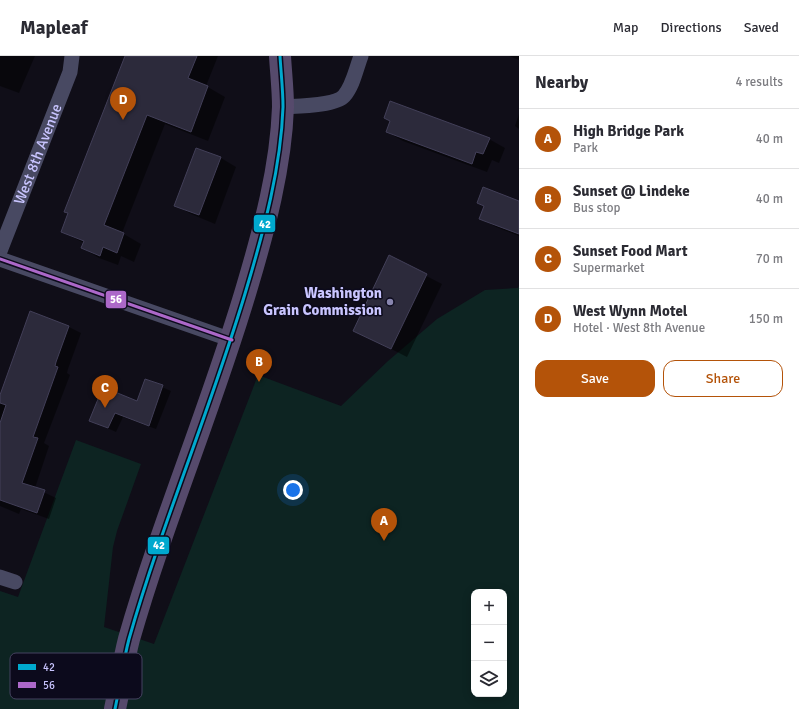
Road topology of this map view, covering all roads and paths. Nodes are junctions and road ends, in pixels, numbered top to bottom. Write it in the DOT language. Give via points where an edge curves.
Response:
graph roads {
  1 [pos="72,56"];
  2 [pos="280,56"];
  3 [pos="361,56"];
  4 [pos="283,107"];
  5 [pos="0,251"];
  6 [pos="0,259"];
  7 [pos="232,340"];
  8 [pos="0,577"];
  9 [pos="15,582"];
  10 [pos="126,653"];
  11 [pos="117,699"];
  12 [pos="115,709"];
  1 -- 5 [label="street, West 8th Avenue" via="70,72"];
  2 -- 4 [label="main road"];
  3 -- 4 [label="street" via="343,97 334,102"];
  4 -- 7 [label="main road" via="276,171 263,234"];
  6 -- 7 [label="street"];
  7 -- 10 [label="main road" via="180,484"];
  8 -- 9 [label="street"];
  11 -- 12 [label="main road"];
}
